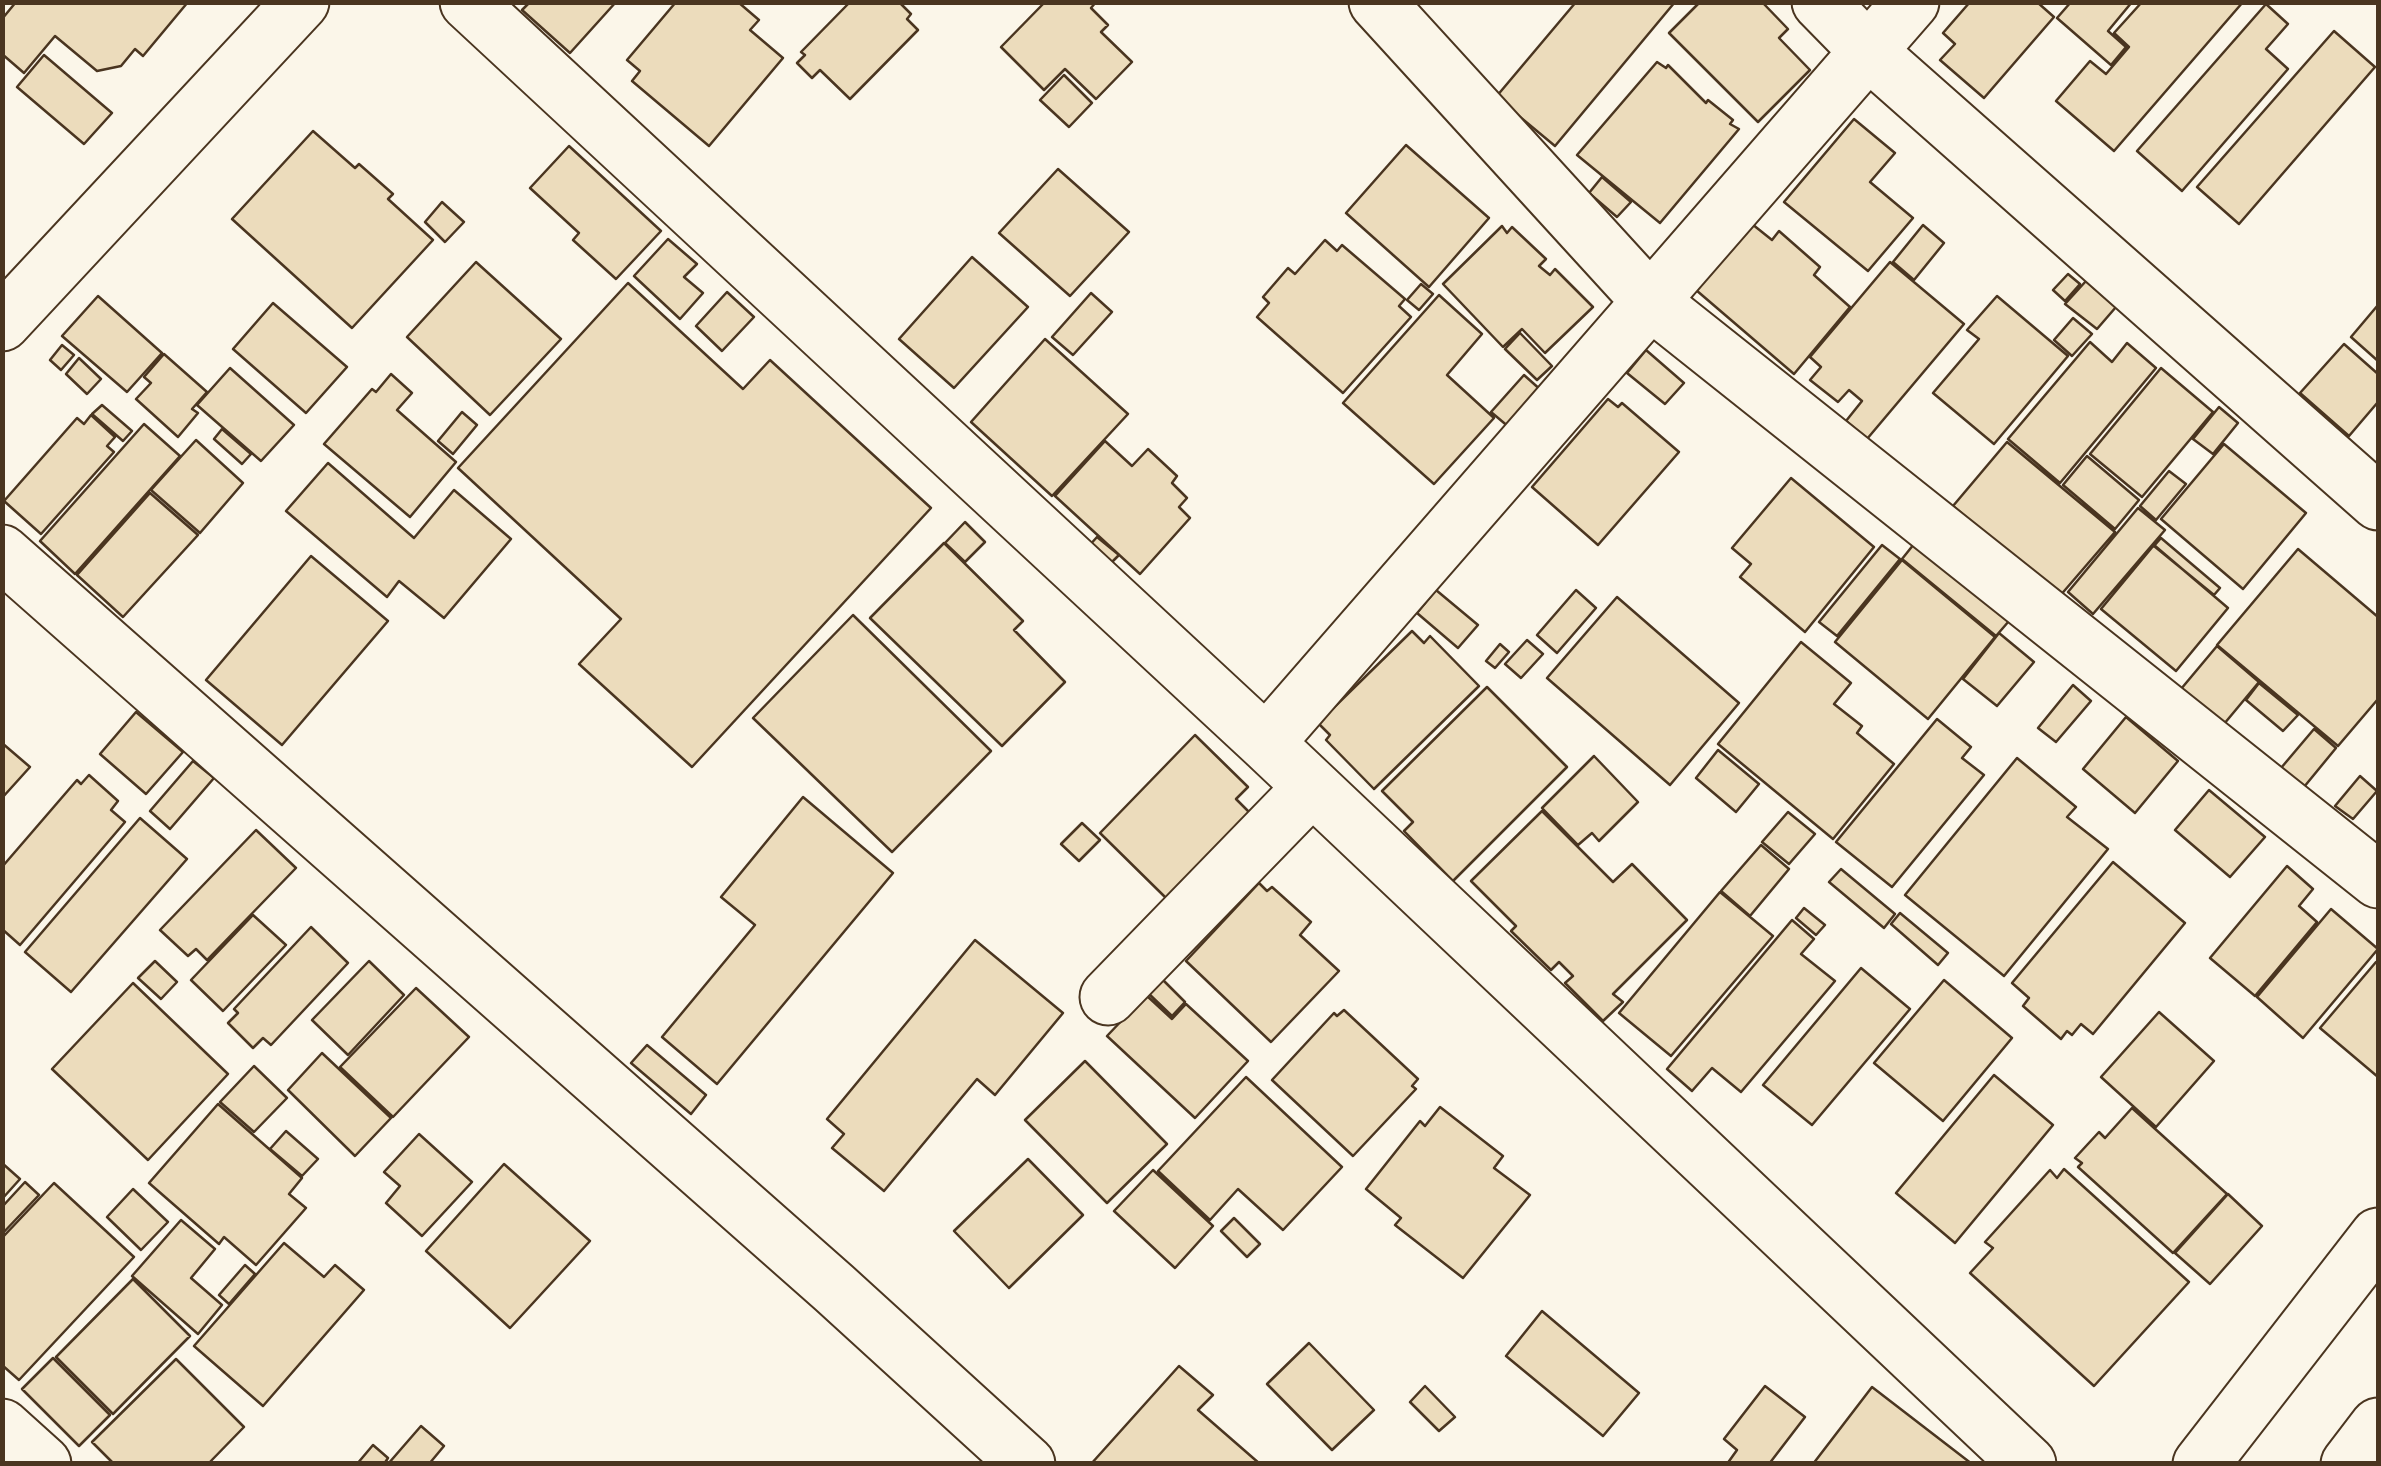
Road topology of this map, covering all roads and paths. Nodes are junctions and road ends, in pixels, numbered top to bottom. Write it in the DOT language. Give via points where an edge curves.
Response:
graph roads {
  1 [pos="301,2"];
  2 [pos="468,2"];
  3 [pos="1376,2"];
  4 [pos="1820,2"];
  5 [pos="1911,2"];
  6 [pos="1870,52"];
  7 [pos="1650,301"];
  8 [pos="2,324"];
  9 [pos="2378,502"];
  10 [pos="2,553"];
  11 [pos="1266,743"];
  12 [pos="1312,786"];
  13 [pos="2378,880"];
  14 [pos="1108,997"];
  15 [pos="2378,1236"];
  16 [pos="2,1426"];
  17 [pos="2378,1426"];
  18 [pos="43,1464"];
  19 [pos="1027,1464"];
  20 [pos="2028,1464"];
  21 [pos="2201,1464"];
  22 [pos="2349,1464"];
  1 -- 8 [label="street"];
  2 -- 11 [label="street"];
  3 -- 7 [label="street"];
  4 -- 6 [label="street"];
  5 -- 6 [label="street"];
  6 -- 7 [label="street"];
  6 -- 9 [label="street"];
  7 -- 11 [label="street"];
  7 -- 13 [label="street"];
  10 -- 19 [label="street"];
  11 -- 12 [label="street"];
  12 -- 14 [label="street"];
  12 -- 20 [label="street"];
  15 -- 21 [label="street"];
  16 -- 18 [label="street"];
  17 -- 22 [label="street"];
}
